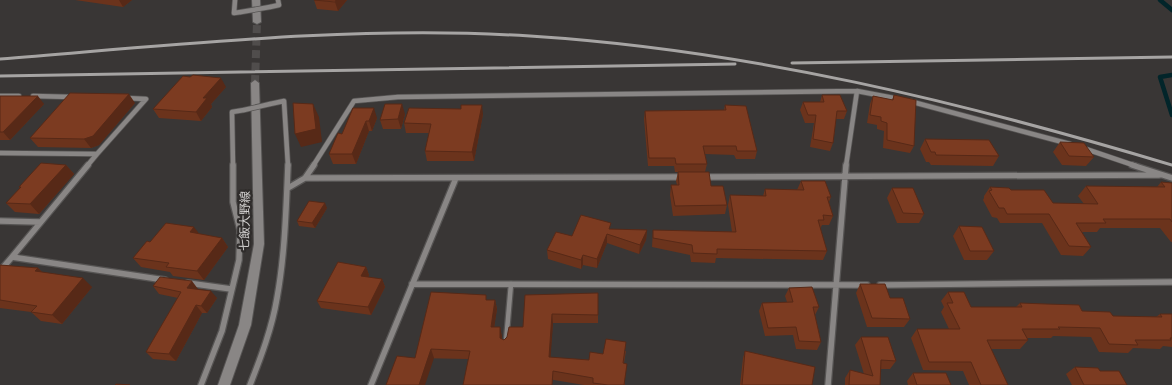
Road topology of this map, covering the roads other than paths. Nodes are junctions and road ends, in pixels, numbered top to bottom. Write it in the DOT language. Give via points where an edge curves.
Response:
graph roads {
  1 [pos="235,0"];
  2 [pos="256,0"];
  3 [pos="278,0"];
  4 [pos="257,22"];
  5 [pos="255,83"];
  6 [pos="857,91"];
  7 [pos="0,96"];
  8 [pos="78,97"];
  9 [pos="116,98"];
  10 [pos="0,153"];
  11 [pos="97,154"];
  12 [pos="1162,175"];
  13 [pos="844,176"];
  14 [pos="306,178"];
  15 [pos="456,178"];
  16 [pos="1172,178"];
  17 [pos="288,188"];
  18 [pos="0,222"];
  19 [pos="40,222"];
  20 [pos="12,257"];
  21 [pos="0,271"];
  22 [pos="175,281"];
  23 [pos="184,282"];
  24 [pos="1172,282"];
  25 [pos="412,284"];
  26 [pos="510,284"];
  27 [pos="836,285"];
  28 [pos="231,289"];
  29 [pos="506,345"];
  30 [pos="201,385"];
  31 [pos="224,385"];
  32 [pos="250,385"];
  33 [pos="370,385"];
  34 [pos="828,385"];
  1 -- 3 [label="street, bridge" via="234,13 279,5"];
  2 -- 4 [label="main road"];
  5 -- 31 [label="main road, 七飯大野線" via="259,244 245,325"];
  6 -- 12 [label="street" via="1040,134"];
  6 -- 13 [label="street"];
  6 -- 14 [label="street" via="408,97 354,101"];
  7 -- 8 [label="street"];
  9 -- 11 [label="street" via="146,99"];
  10 -- 11 [label="street"];
  11 -- 19 [label="street"];
  12 -- 13 [label="street"];
  12 -- 16 [label="street"];
  13 -- 15 [label="street"];
  13 -- 27 [label="street"];
  14 -- 15 [label="street"];
  14 -- 17 [label="street"];
  15 -- 25 [label="street"];
  17 -- 28 [label="street, bridge" via="289,155 284,101 232,112 233,202 240,230 239,260"];
  17 -- 32 [label="street" via="278,299"];
  18 -- 19 [label="street"];
  19 -- 20 [label="street"];
  20 -- 21 [label="street"];
  20 -- 22 [label="street"];
  23 -- 28 [label="street"];
  24 -- 27 [label="street"];
  25 -- 26 [label="street"];
  25 -- 33 [label="street"];
  26 -- 27 [label="street"];
  26 -- 29 [label="lane"];
  27 -- 34 [label="street"];
  28 -- 30 [label="street" via="222,331"];
}
